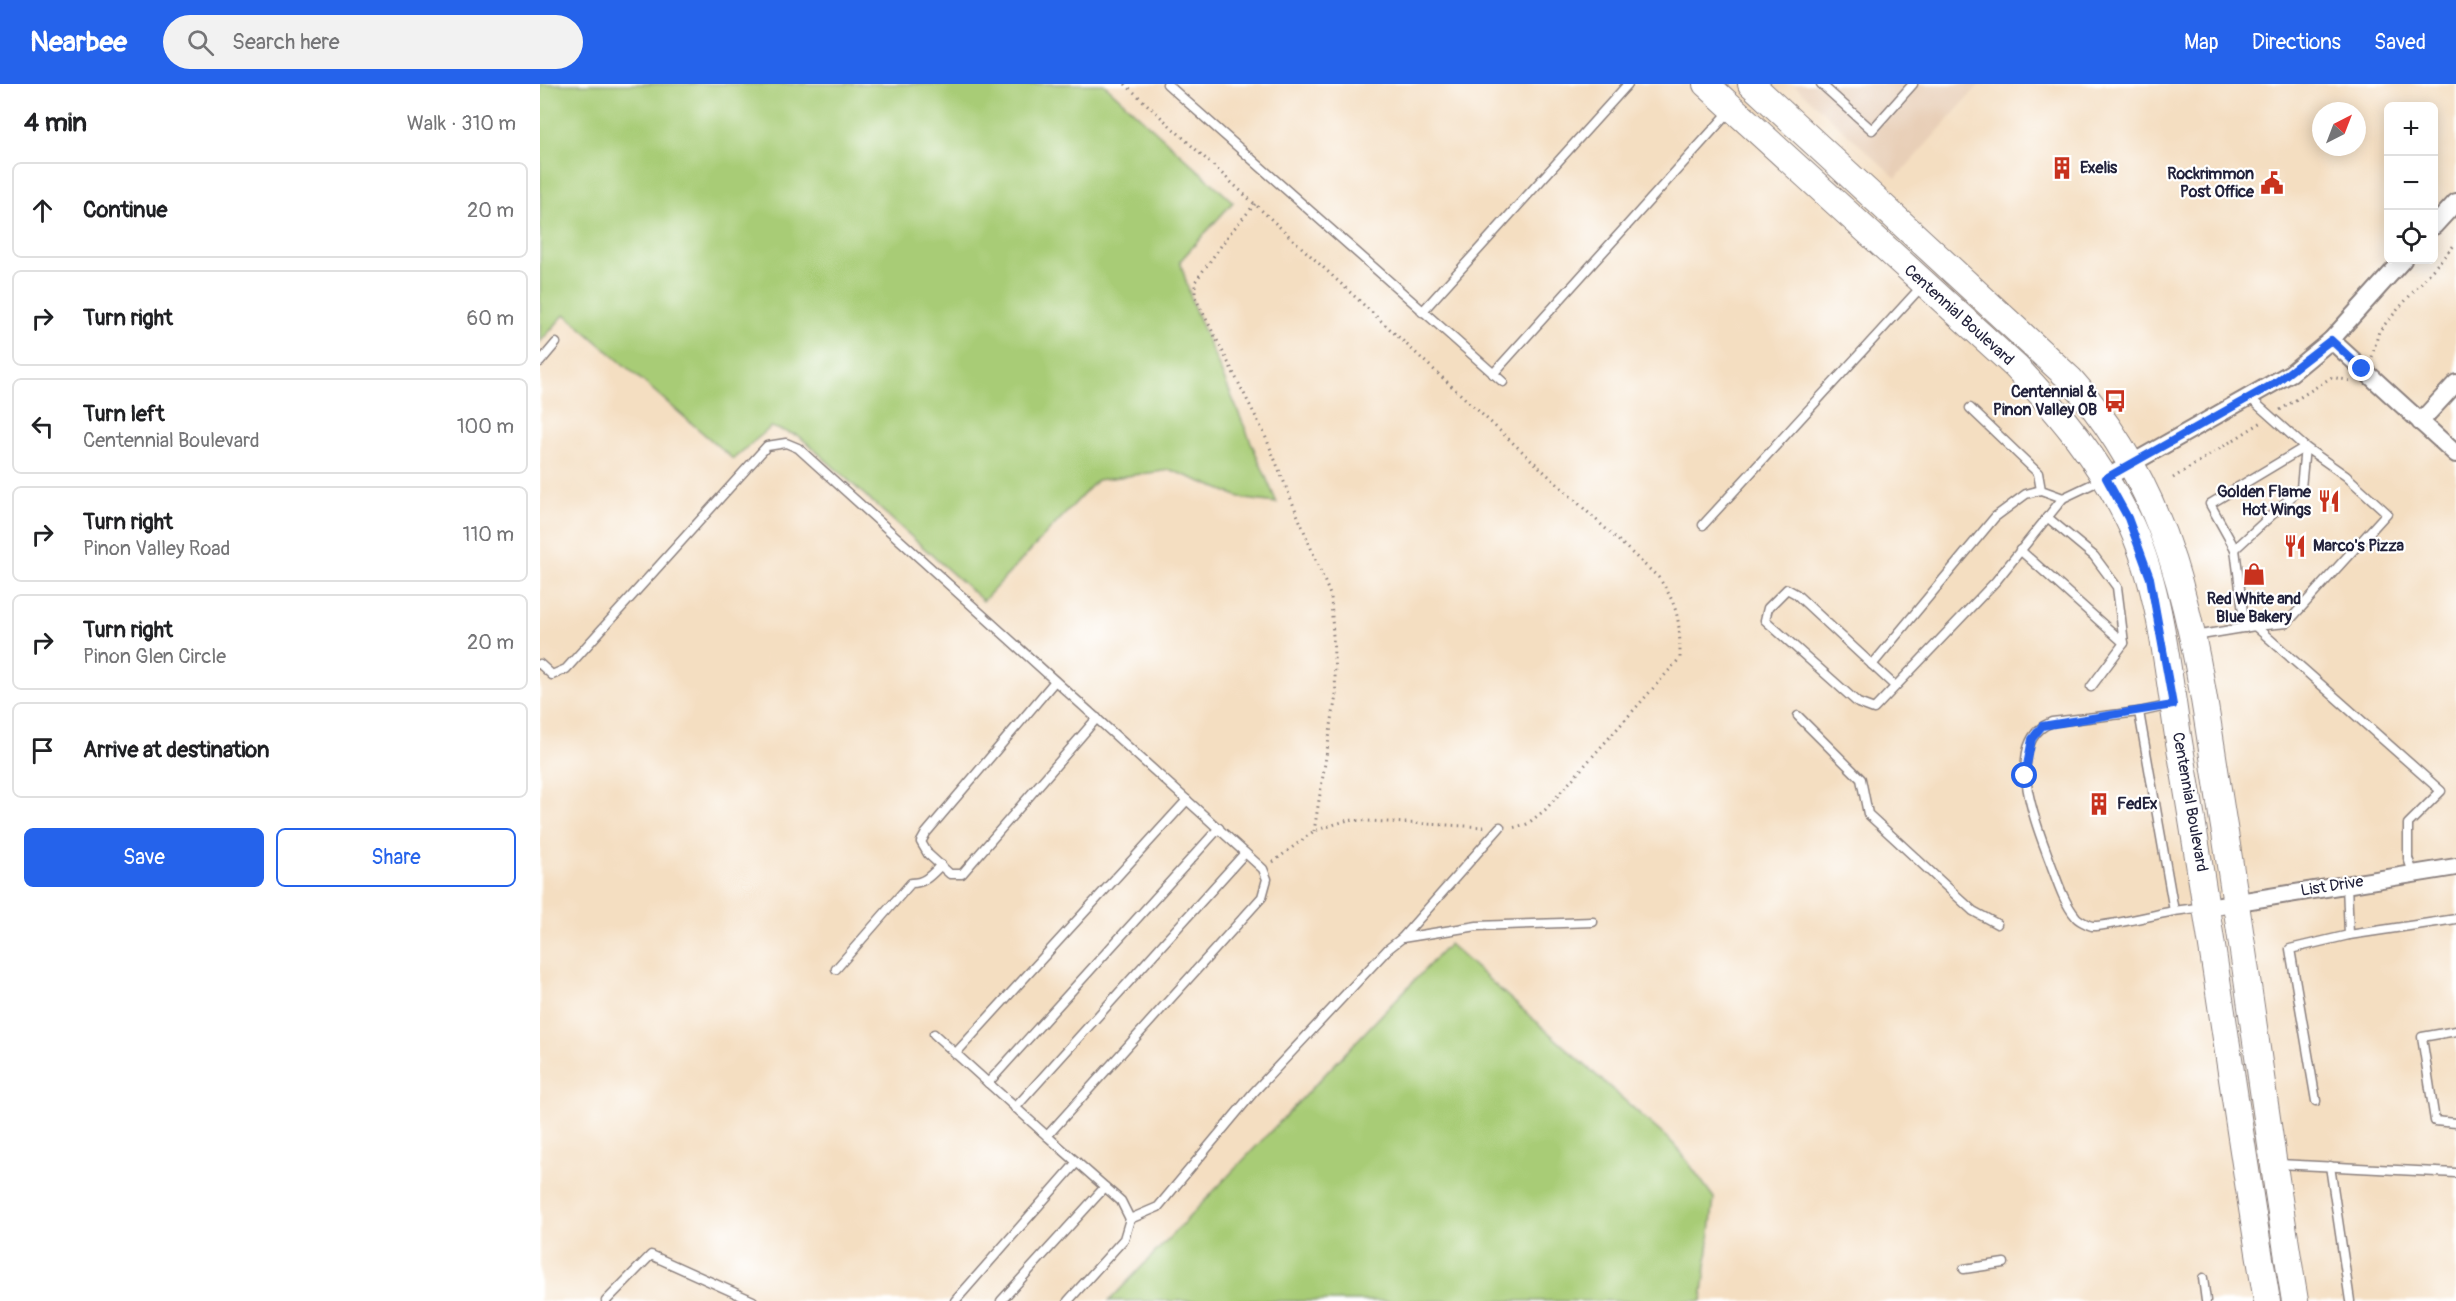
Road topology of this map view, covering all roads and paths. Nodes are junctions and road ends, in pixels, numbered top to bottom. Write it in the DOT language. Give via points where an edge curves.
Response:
graph roads {
  1 [pos="1125,84"];
  2 [pos="1167,84"];
  3 [pos="1628,84"];
  4 [pos="1706,84"];
  5 [pos="1751,84"];
  6 [pos="1821,84"];
  7 [pos="1914,84"];
  8 [pos="1733,108"];
  9 [pos="2456,202"];
  10 [pos="1255,204"];
  11 [pos="2438,221"];
  12 [pos="2456,243"];
  13 [pos="2399,264"];
  14 [pos="1924,284"];
  15 [pos="1422,312"];
  16 [pos="2331,340"];
  17 [pos="556,343"];
  18 [pos="540,362"];
  19 [pos="1493,374"];
  20 [pos="2357,375"];
  21 [pos="1503,382"];
  22 [pos="2456,383"];
  23 [pos="2250,398"];
  24 [pos="1970,408"];
  25 [pos="2420,422"];
  26 [pos="2305,447"];
  27 [pos="2456,454"];
  28 [pos="2132,465"];
  29 [pos="2106,478"];
  30 [pos="2041,490"];
  31 [pos="2063,498"];
  32 [pos="2047,517"];
  33 [pos="1703,525"];
  34 [pos="2235,549"];
  35 [pos="2020,550"];
  36 [pos="2254,626"];
  37 [pos="2245,628"];
  38 [pos="2192,637"];
  39 [pos="2124,643"];
  40 [pos="540,664"];
  41 [pos="1872,665"];
  42 [pos="1055,681"];
  43 [pos="1896,686"];
  44 [pos="2091,687"];
  45 [pos="2173,705"];
  46 [pos="2139,712"];
  47 [pos="1798,716"];
  48 [pos="1097,718"];
  49 [pos="1187,800"];
  50 [pos="1500,827"];
  51 [pos="1218,828"];
  52 [pos="1314,831"];
  53 [pos="1245,853"];
  54 [pos="940,865"];
  55 [pos="2456,867"];
  56 [pos="1263,869"];
  57 [pos="2413,873"];
  58 [pos="2347,884"];
  59 [pos="2236,902"];
  60 [pos="2208,907"];
  61 [pos="2174,911"];
  62 [pos="2456,919"];
  63 [pos="1593,922"];
  64 [pos="1997,924"];
  65 [pos="2349,935"];
  66 [pos="1402,939"];
  67 [pos="836,969"];
  68 [pos="2456,1031"];
  69 [pos="933,1034"];
  70 [pos="955,1054"];
  71 [pos="988,1083"];
  72 [pos="2316,1101"];
  73 [pos="1015,1108"];
  74 [pos="2456,1123"];
  75 [pos="1047,1136"];
  76 [pos="1077,1162"];
  77 [pos="2274,1164"];
  78 [pos="2330,1166"];
  79 [pos="2456,1173"];
  80 [pos="1105,1187"];
  81 [pos="1130,1219"];
  82 [pos="2004,1263"];
  83 [pos="1964,1269"];
  84 [pos="2203,1278"];
  85 [pos="606,1301"];
  86 [pos="753,1301"];
  87 [pos="955,1301"];
  88 [pos="1001,1301"];
  89 [pos="1068,1301"];
  90 [pos="2206,1301"];
  91 [pos="2267,1301"];
  92 [pos="2295,1301"];
  93 [pos="2350,1301"];
  1 -- 10 [label="path"];
  2 -- 15 [label="lane"];
  3 -- 15 [label="lane"];
  4 -- 8 [label="main road, Centennial Boulevard"];
  5 -- 28 [label="main road, Centennial Boulevard" via="2038,346 2095,406"];
  6 -- 7 [label="lane" via="1872,130"];
  8 -- 14 [label="main road, Centennial Boulevard"];
  8 -- 19 [label="lane"];
  9 -- 11 [label="street"];
  10 -- 50 [label="path" via="1659,578 1676,606 1680,658 1545,810 1527,824"];
  10 -- 52 [label="path" via="1195,282 1195,297 1264,433 1331,597 1336,695"];
  12 -- 20 [label="path" via="2379,332 2374,355"];
  13 -- 16 [label="street"];
  14 -- 29 [label="main road, Centennial Boulevard" via="2050,402"];
  14 -- 33 [label="lane"];
  15 -- 19 [label="lane"];
  16 -- 20 [label="street"];
  16 -- 23 [label="street" via="2291,373"];
  17 -- 18 [label="lane"];
  19 -- 21 [label="lane"];
  20 -- 25 [label="street"];
  22 -- 25 [label="street"];
  23 -- 26 [label="lane"];
  23 -- 28 [label="street"];
  24 -- 30 [label="lane" via="2038,473"];
  25 -- 27 [label="street"];
  26 -- 34 [label="lane" via="2301,488"];
  26 -- 34 [label="lane" via="2211,504"];
  26 -- 36 [label="lane" via="2346,476 2387,513 2287,623"];
  28 -- 29 [label="street"];
  28 -- 38 [label="main road, Centennial Boulevard" via="2155,508 2175,561"];
  29 -- 31 [label="lane"];
  29 -- 45 [label="main road, Centennial Boulevard" via="2128,518 2150,578"];
  30 -- 31 [label="lane"];
  30 -- 41 [label="lane" via="2026,494 1995,517"];
  31 -- 32 [label="lane"];
  32 -- 35 [label="lane"];
  32 -- 39 [label="lane" via="2094,556 2116,587"];
  34 -- 37 [label="lane"];
  35 -- 39 [label="lane"];
  35 -- 43 [label="lane" via="1996,581"];
  36 -- 37 [label="lane"];
  36 -- 57 [label="lane" via="2441,791 2408,824 2408,858"];
  37 -- 38 [label="lane"];
  38 -- 59 [label="main road, Centennial Boulevard"];
  39 -- 44 [label="lane"];
  40 -- 42 [label="lane" via="552,675 566,669 767,446 786,443 798,448"];
  41 -- 43 [label="lane"];
  41 -- 43 [label="lane" via="1787,589 1768,608 1765,620 1858,703 1874,709"];
  42 -- 48 [label="lane"];
  42 -- 54 [label="lane" via="926,833 921,842"];
  45 -- 46 [label="lane"];
  45 -- 60 [label="main road, Centennial Boulevard"];
  46 -- 61 [label="lane"];
  46 -- 61 [label="lane" via="2042,726 2032,739 2025,776 2029,806 2057,879 2077,918 2092,926"];
  47 -- 64 [label="lane" via="1861,779 1868,814 1973,911"];
  48 -- 49 [label="lane"];
  48 -- 54 [label="lane" via="962,874 950,874"];
  49 -- 51 [label="lane"];
  49 -- 70 [label="lane"];
  50 -- 52 [label="path" via="1348,820"];
  50 -- 66 [label="lane"];
  51 -- 53 [label="lane"];
  51 -- 71 [label="lane"];
  52 -- 56 [label="path"];
  53 -- 56 [label="lane"];
  53 -- 73 [label="lane"];
  54 -- 67 [label="lane" via="921,883 911,883"];
  55 -- 57 [label="street, List Drive"];
  56 -- 75 [label="lane" via="1267,879 1262,897"];
  57 -- 58 [label="street, List Drive"];
  58 -- 59 [label="street, List Drive"];
  58 -- 65 [label="lane"];
  59 -- 60 [label="street, List Drive"];
  59 -- 77 [label="main road, Centennial Boulevard"];
  60 -- 61 [label="lane"];
  60 -- 91 [label="main road, Centennial Boulevard" via="2228,1065"];
  62 -- 65 [label="lane"];
  63 -- 66 [label="lane" via="1477,926"];
  65 -- 72 [label="lane" via="2290,949"];
  66 -- 81 [label="lane" via="1388,949 1253,1093 1158,1207"];
  68 -- 74 [label="lane" via="2422,1037 2435,1121"];
  69 -- 70 [label="lane"];
  70 -- 71 [label="lane"];
  71 -- 73 [label="lane"];
  73 -- 75 [label="lane"];
  75 -- 76 [label="lane"];
  76 -- 80 [label="lane"];
  76 -- 87 [label="lane"];
  77 -- 78 [label="lane"];
  77 -- 92 [label="main road, Centennial Boulevard"];
  78 -- 79 [label="lane"];
  78 -- 93 [label="lane"];
  80 -- 81 [label="lane" via="1127,1208"];
  80 -- 88 [label="lane"];
  81 -- 89 [label="lane" via="1124,1239"];
  82 -- 83 [label="lane"];
  84 -- 90 [label="lane"];
  85 -- 86 [label="lane" via="651,1255"];
}
